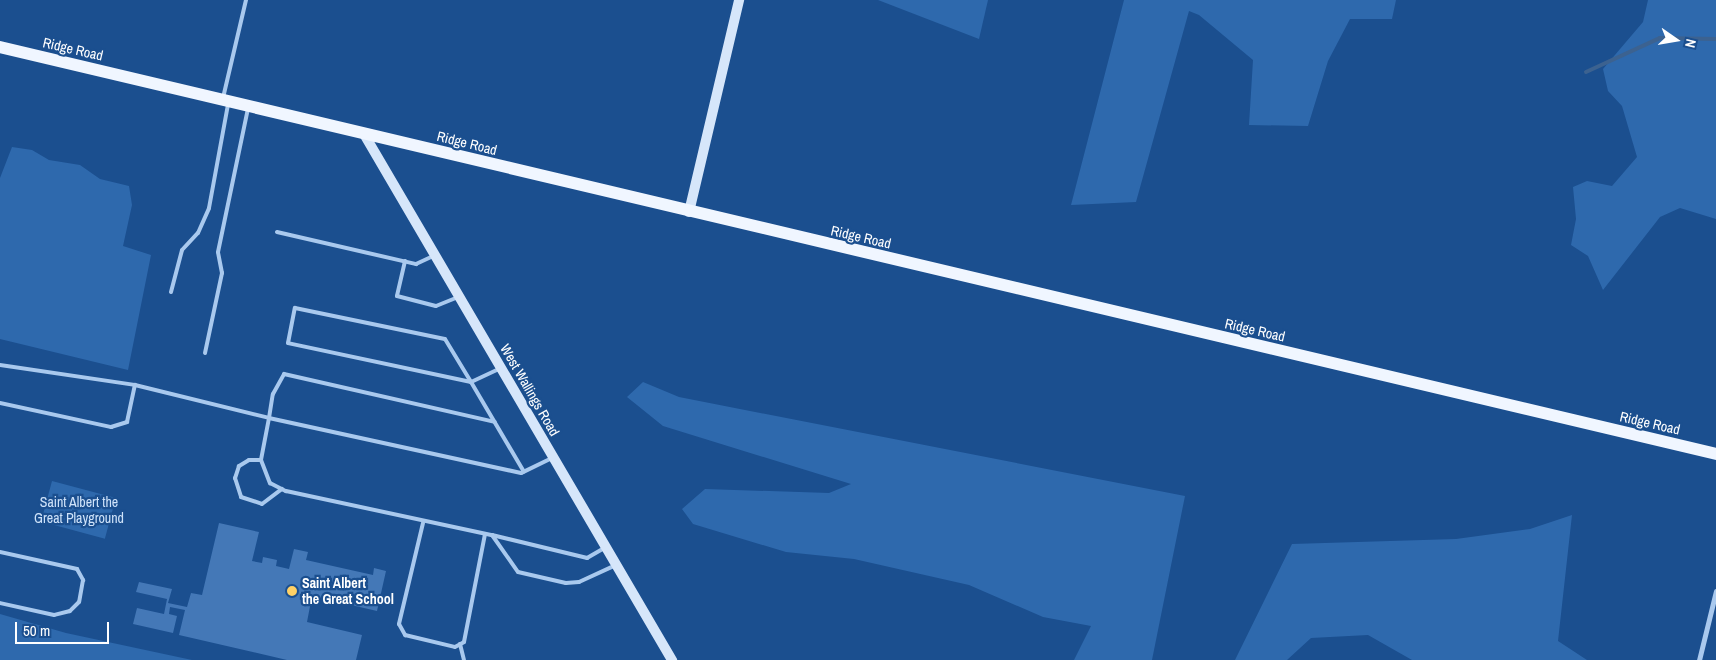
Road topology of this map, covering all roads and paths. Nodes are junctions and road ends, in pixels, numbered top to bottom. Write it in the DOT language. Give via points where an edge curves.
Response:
graph roads {
  1 [pos="246,0"];
  2 [pos="739,0"];
  3 [pos="0,47"];
  4 [pos="225,101"];
  5 [pos="248,106"];
  6 [pos="364,134"];
  7 [pos="689,212"];
  8 [pos="277,232"];
  9 [pos="435,255"];
  10 [pos="405,261"];
  11 [pos="171,292"];
  12 [pos="459,296"];
  13 [pos="205,353"];
  14 [pos="0,365"];
  15 [pos="501,368"];
  16 [pos="471,382"];
  17 [pos="135,385"];
  18 [pos="0,403"];
  19 [pos="268,418"];
  20 [pos="495,422"];
  21 [pos="1716,454"];
  22 [pos="554,458"];
  23 [pos="260,460"];
  24 [pos="524,472"];
  25 [pos="282,489"];
  26 [pos="423,523"];
  27 [pos="486,534"];
  28 [pos="492,535"];
  29 [pos="606,547"];
  30 [pos="0,552"];
  31 [pos="616,565"];
  32 [pos="1716,591"];
  33 [pos="0,603"];
  34 [pos="460,644"];
  35 [pos="464,660"];
  36 [pos="672,660"];
  37 [pos="1700,660"];
  1 -- 4 [label="lane"];
  2 -- 7 [label="street"];
  3 -- 4 [label="main road, Ridge Road"];
  4 -- 5 [label="main road, Ridge Road"];
  4 -- 11 [label="lane" via="209,208 198,234 182,250"];
  5 -- 6 [label="main road, Ridge Road"];
  5 -- 13 [label="lane" via="218,252 222,273"];
  6 -- 7 [label="main road, Ridge Road"];
  6 -- 9 [label="street, West Wallings Road"];
  7 -- 21 [label="main road, Ridge Road"];
  8 -- 10 [label="lane"];
  9 -- 10 [label="lane" via="420,264"];
  9 -- 12 [label="street, West Wallings Road"];
  10 -- 12 [label="lane" via="397,296 436,306"];
  12 -- 15 [label="street, West Wallings Road"];
  14 -- 17 [label="lane"];
  15 -- 16 [label="lane"];
  15 -- 22 [label="street, West Wallings Road"];
  16 -- 16 [label="lane" via="446,339 295,308 288,343"];
  16 -- 20 [label="lane"];
  17 -- 18 [label="lane" via="127,422 111,426"];
  17 -- 19 [label="lane"];
  19 -- 20 [label="lane" via="273,394 284,374"];
  19 -- 23 [label="lane"];
  19 -- 24 [label="lane"];
  20 -- 24 [label="lane"];
  22 -- 24 [label="lane"];
  22 -- 29 [label="street, West Wallings Road"];
  23 -- 25 [label="lane" via="270,483"];
  23 -- 25 [label="lane" via="248,460 239,466 235,478 241,497 262,504 273,499"];
  25 -- 26 [label="lane"];
  26 -- 27 [label="lane"];
  26 -- 34 [label="lane" via="399,624 405,635 455,647"];
  27 -- 28 [label="lane"];
  27 -- 34 [label="lane" via="464,642"];
  28 -- 29 [label="lane" via="587,558"];
  28 -- 31 [label="lane" via="518,572 555,581 578,582"];
  29 -- 31 [label="street, West Wallings Road"];
  30 -- 33 [label="lane" via="77,569 83,580 79,602 70,611 54,615"];
  31 -- 36 [label="street, West Wallings Road"];
  32 -- 37 [label="street"];
  34 -- 35 [label="lane"];
}
